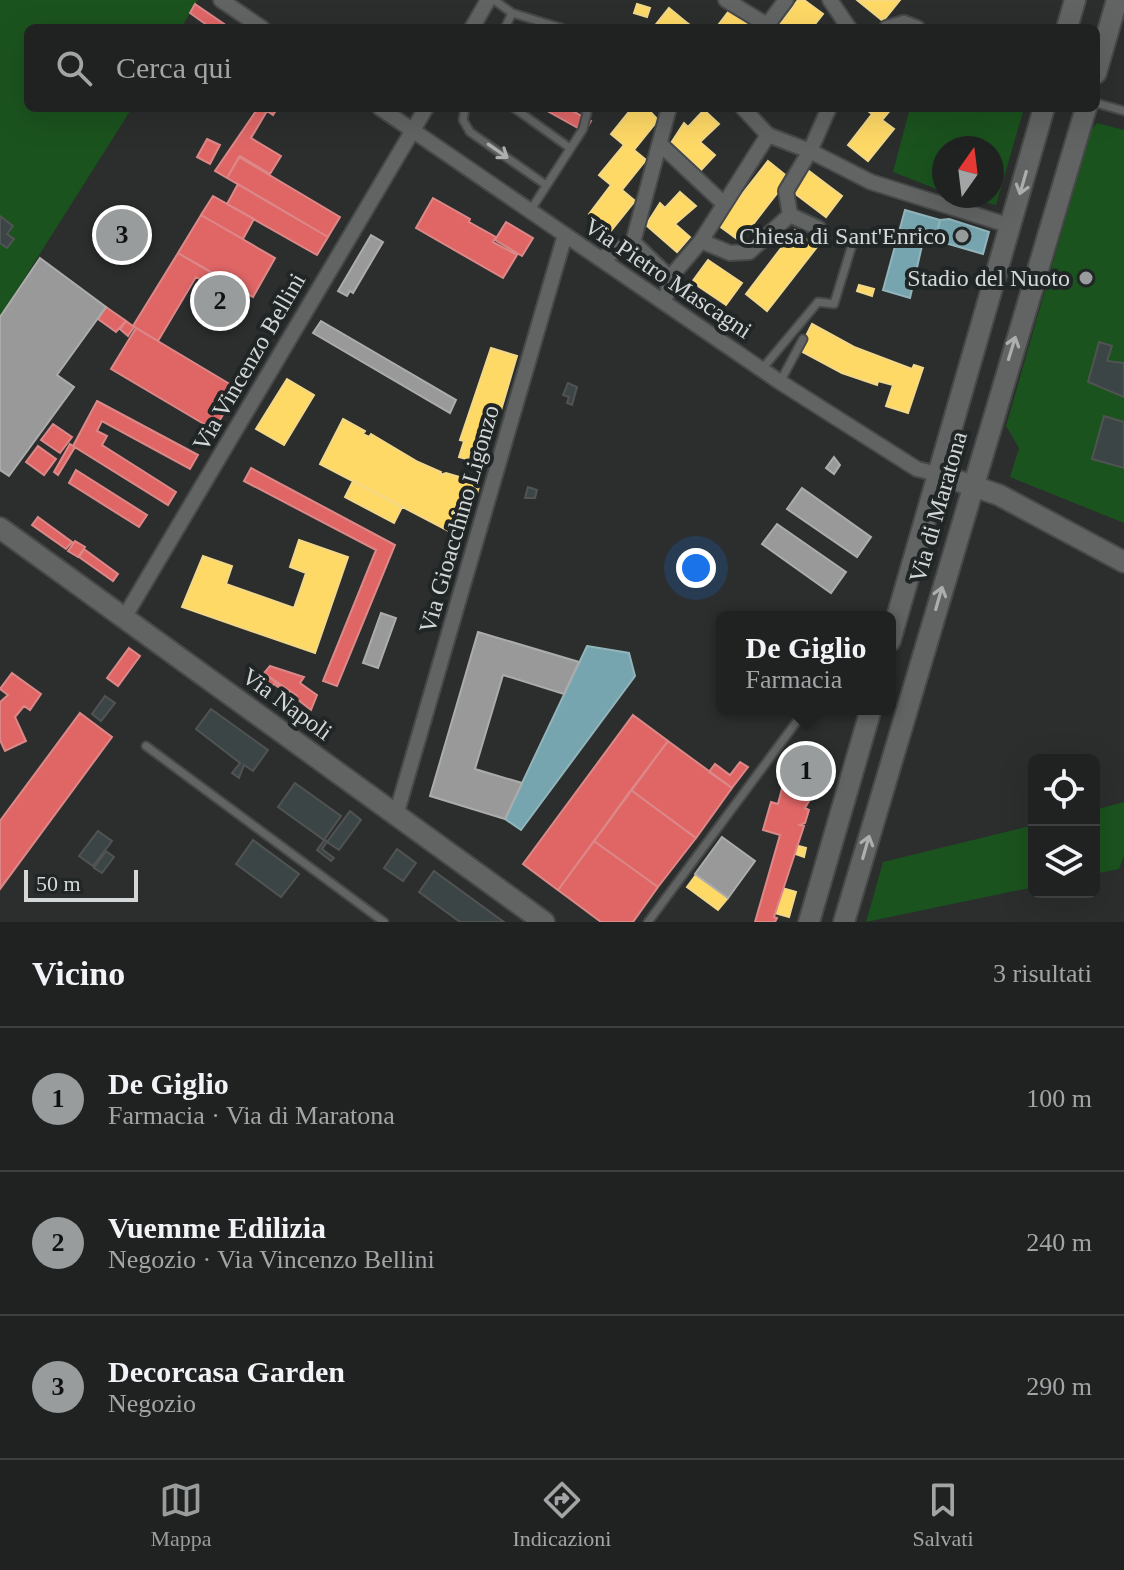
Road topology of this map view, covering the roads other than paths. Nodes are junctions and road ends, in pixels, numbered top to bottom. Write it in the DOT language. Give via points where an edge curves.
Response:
graph roads {
  1 [pos="221,0"];
  2 [pos="491,0"];
  3 [pos="726,0"];
  4 [pos="786,0"];
  5 [pos="830,0"];
  6 [pos="1075,0"];
  7 [pos="1117,0"];
  8 [pos="512,13"];
  9 [pos="256,24"];
  10 [pos="475,24"];
  11 [pos="507,24"];
  12 [pos="548,24"];
  13 [pos="763,24"];
  14 [pos="768,24"];
  15 [pos="846,24"];
  16 [pos="1068,24"];
  17 [pos="1100,59"];
  18 [pos="1100,104"];
  19 [pos="1124,111"];
  20 [pos="386,112"];
  21 [pos="423,112"];
  22 [pos="464,112"];
  23 [pos="520,112"];
  24 [pos="587,112"];
  25 [pos="668,112"];
  26 [pos="747,112"];
  27 [pos="827,112"];
  28 [pos="1043,112"];
  29 [pos="1085,112"];
  30 [pos="412,130"];
  31 [pos="768,135"];
  32 [pos="661,145"];
  33 [pos="570,148"];
  34 [pos="810,151"];
  35 [pos="546,185"];
  36 [pos="723,203"];
  37 [pos="530,211"];
  38 [pos="790,215"];
  39 [pos="1011,226"];
  40 [pos="818,228"];
  41 [pos="565,235"];
  42 [pos="701,241"];
  43 [pos="633,242"];
  44 [pos="853,242"];
  45 [pos="600,259"];
  46 [pos="668,285"];
  47 [pos="664,302"];
  48 [pos="803,339"];
  49 [pos="762,369"];
  50 [pos="780,382"];
  51 [pos="938,474"];
  52 [pos="972,485"];
  53 [pos="0,528"];
  54 [pos="1124,562"];
  55 [pos="124,618"];
  56 [pos="896,620"];
  57 [pos="802,715"];
  58 [pos="869,715"];
  59 [pos="146,746"];
  60 [pos="396,815"];
  61 [pos="384,922"];
  62 [pos="544,922"];
  63 [pos="648,922"];
  64 [pos="809,922"];
  65 [pos="844,922"];
  1 -- 9 [label="street"];
  2 -- 8 [label="lane"];
  2 -- 10 [label="street"];
  3 -- 13 [label="street"];
  4 -- 14 [label="street"];
  5 -- 15 [label="street"];
  6 -- 16 [label="main road"];
  7 -- 17 [label="main road"];
  8 -- 11 [label="lane"];
  8 -- 12 [label="lane"];
  18 -- 19 [label="lane"];
  20 -- 30 [label="street, Via Pietro Mascagni"];
  21 -- 30 [label="street, Via Vincenzo Bellini"];
  22 -- 35 [label="lane, one-way" via="470,132"];
  23 -- 33 [label="lane"];
  24 -- 33 [label="lane"];
  25 -- 32 [label="street"];
  26 -- 31 [label="street"];
  27 -- 34 [label="street"];
  28 -- 39 [label="main road, Via di Maratona, one-way"];
  52 -- 29 [label="main road, Via di Maratona, one-way"];
  30 -- 37 [label="street, Via Pietro Mascagni"];
  30 -- 55 [label="street, Via Vincenzo Bellini"];
  31 -- 34 [label="street"];
  31 -- 36 [label="street"];
  32 -- 36 [label="street"];
  32 -- 43 [label="street"];
  33 -- 35 [label="lane"];
  34 -- 38 [label="street" via="786,191"];
  34 -- 39 [label="street" via="871,182"];
  35 -- 37 [label="lane"];
  36 -- 42 [label="street"];
  37 -- 41 [label="street, Via Pietro Mascagni"];
  38 -- 40 [label="street"];
  38 -- 42 [label="street" via="741,255"];
  39 -- 51 [label="main road, Via di Maratona"];
  41 -- 45 [label="street, Via Pietro Mascagni"];
  41 -- 60 [label="street, Via Gioacchino Ligonzo"];
  42 -- 46 [label="street"];
  43 -- 45 [label="street"];
  43 -- 46 [label="street" via="664,272"];
  44 -- 49 [label="lane" via="834,304 818,302"];
  45 -- 47 [label="street, Via Pietro Mascagni"];
  46 -- 47 [label="street"];
  47 -- 49 [label="street, Via Pietro Mascagni"];
  48 -- 50 [label="lane"];
  49 -- 50 [label="street, Via Pietro Mascagni"];
  50 -- 51 [label="street, Via Pietro Mascagni" via="917,469"];
  51 -- 52 [label="main road"];
  51 -- 56 [label="main road, Via di Maratona"];
  52 -- 54 [label="main road"];
  65 -- 52 [label="main road, Via di Maratona, one-way"];
  53 -- 55 [label="main road, Via Napoli"];
  55 -- 60 [label="main road, Via Napoli"];
  57 -- 63 [label="lane"];
  58 -- 64 [label="main road"];
  59 -- 61 [label="lane"];
  60 -- 62 [label="main road, Via Napoli"];
}
